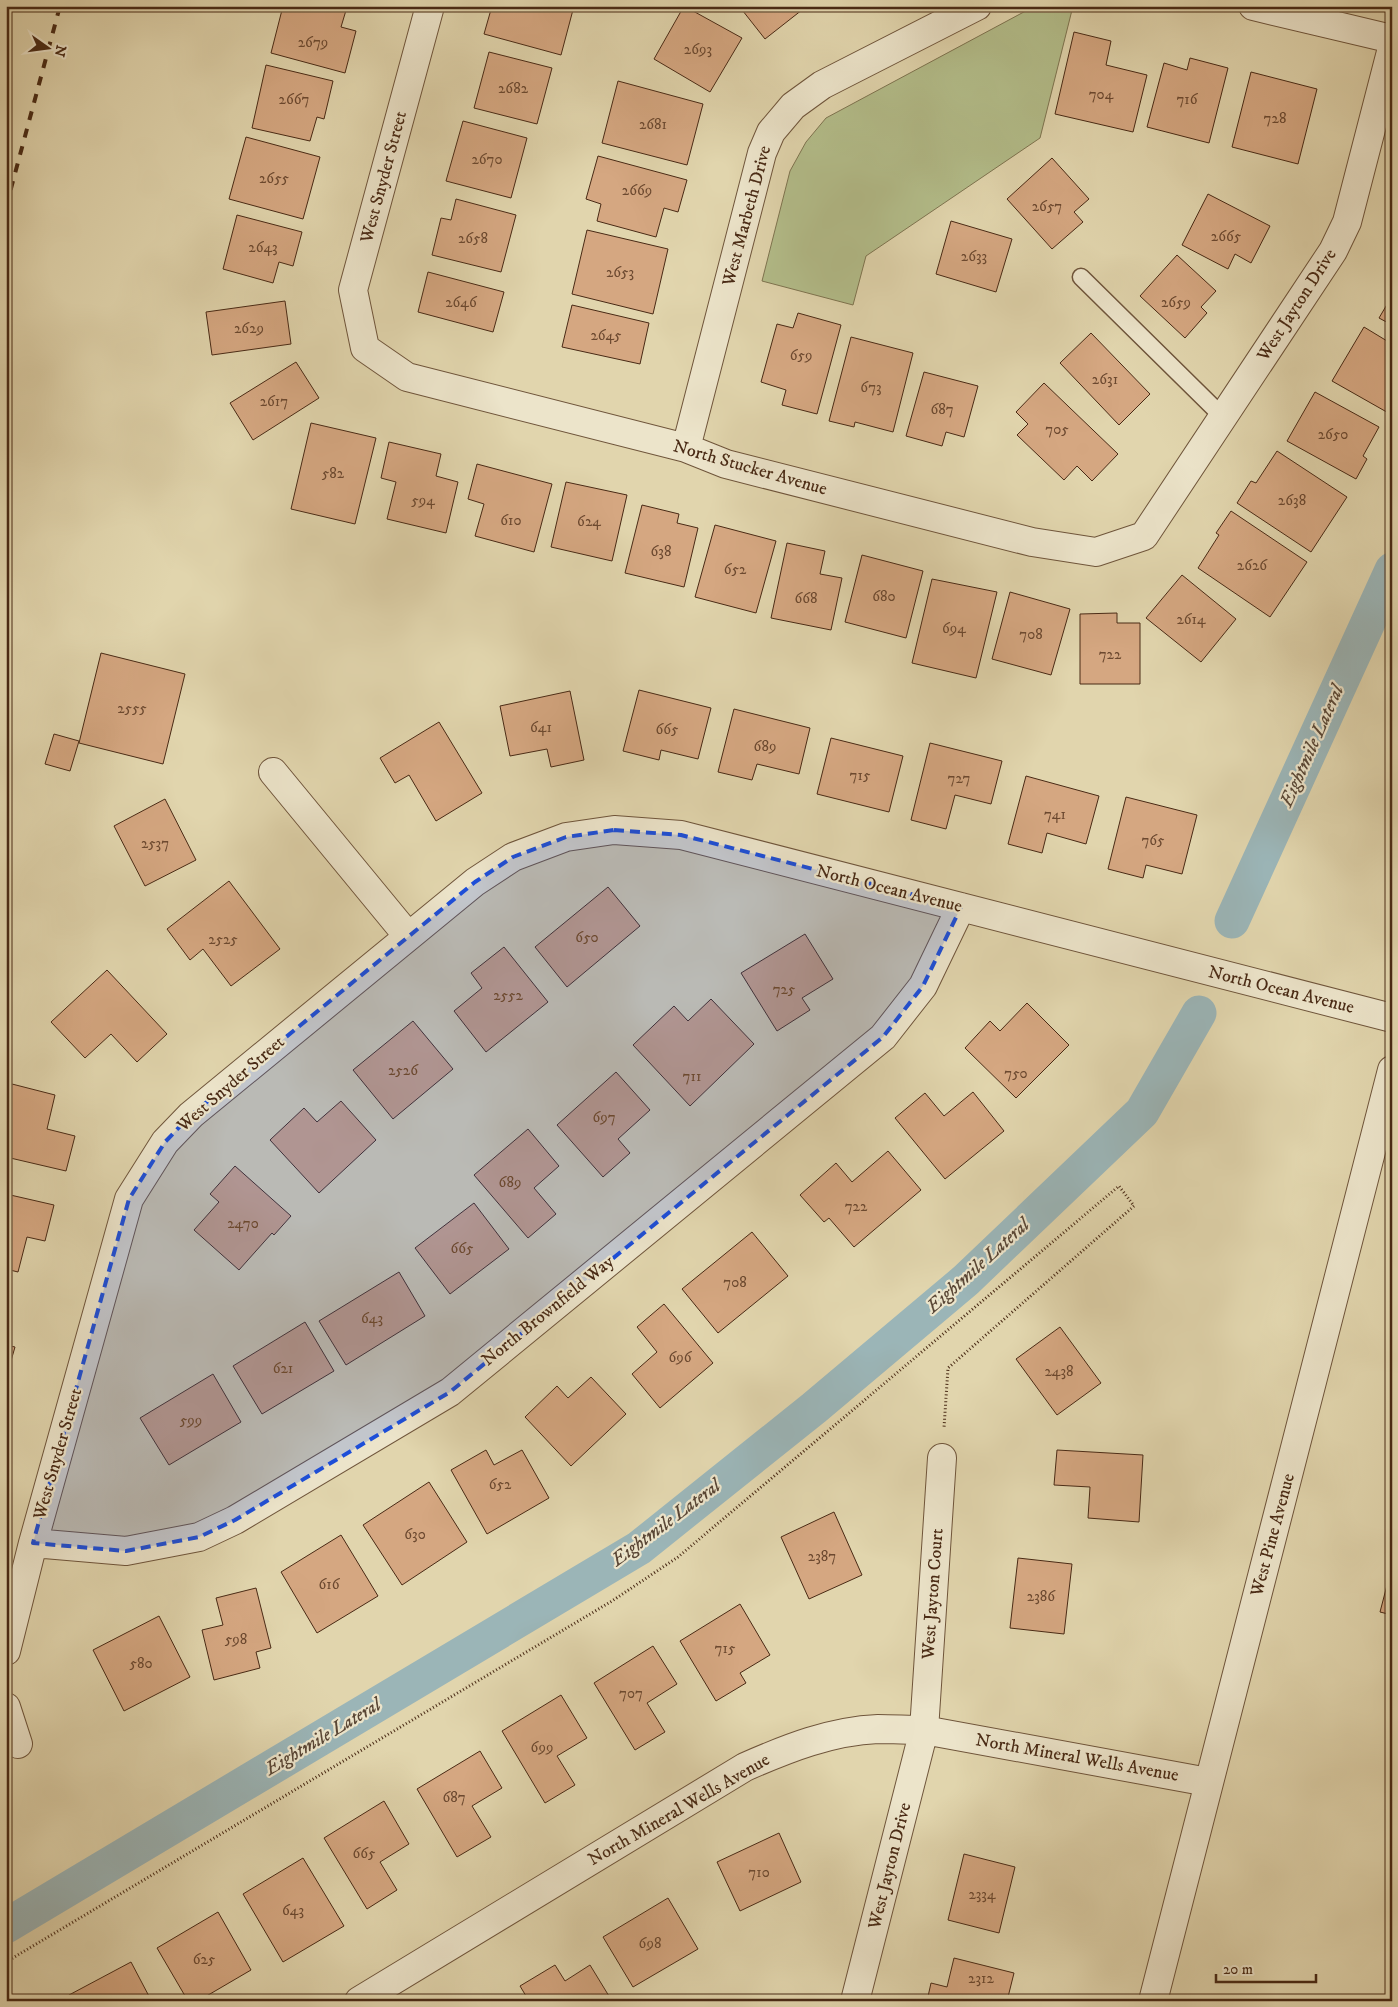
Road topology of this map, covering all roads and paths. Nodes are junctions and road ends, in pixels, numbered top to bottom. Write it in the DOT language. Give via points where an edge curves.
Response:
graph roads {
  1 [pos="430,6"];
  2 [pos="976,6"];
  3 [pos="1253,6"];
  4 [pos="1392,39"];
  5 [pos="1392,48"];
  6 [pos="1081,277"];
  7 [pos="365,348"];
  8 [pos="1223,417"];
  9 [pos="686,448"];
  10 [pos="1144,536"];
  11 [pos="273,772"];
  12 [pos="961,908"];
  13 [pos="408,936"];
  14 [pos="1392,1018"];
  15 [pos="1392,1070"];
  16 [pos="942,1458"];
  17 [pos="33,1543"];
  18 [pos="6,1650"];
  19 [pos="6,1707"];
  20 [pos="924,1730"];
  21 [pos="18,1744"];
  22 [pos="1208,1782"];
  23 [pos="6,1962"];
  24 [pos="359,2001"];
  25 [pos="855,2001"];
  26 [pos="1153,2001"];
  1 -- 7 [label="street, West Snyder Street" via="354,290"];
  2 -- 9 [label="street, West Marbeth Drive" via="822,85 793,106 771,132 762,153"];
  3 -- 4 [label="street"];
  5 -- 8 [label="street, West Jayton Drive" via="1347,222 1333,252"];
  6 -- 8 [label="lane"];
  7 -- 9 [label="street, North Stucker Avenue" via="407,377"];
  8 -- 10 [label="street, West Jayton Drive"];
  9 -- 10 [label="street, North Stucker Avenue" via="726,464 1032,542 1096,552"];
  11 -- 13 [label="street"];
  12 -- 13 [label="street, North Ocean Avenue" via="681,835 614,830 566,837 513,857 475,882"];
  12 -- 14 [label="street, North Ocean Avenue"];
  12 -- 17 [label="street, North Brownfield Way" via="923,986 883,1037 450,1392 236,1520 199,1537 126,1551"];
  13 -- 17 [label="street, West Snyder Street" via="191,1115 165,1142 129,1199"];
  15 -- 22 [label="street, West Pine Avenue"];
  16 -- 20 [label="street, West Jayton Court"];
  16 -- 23 [label="path" via="948,1368 1134,1206 1119,1186 678,1557 612,1601"];
  17 -- 18 [label="street, West Snyder Street"];
  19 -- 21 [label="street"];
  20 -- 22 [label="street, North Mineral Wells Avenue"];
  20 -- 24 [label="street, North Mineral Wells Avenue" via="877,1729 832,1735 789,1748 745,1767"];
  20 -- 25 [label="street, West Jayton Drive"];
  22 -- 26 [label="street, West Pine Avenue"];
}
